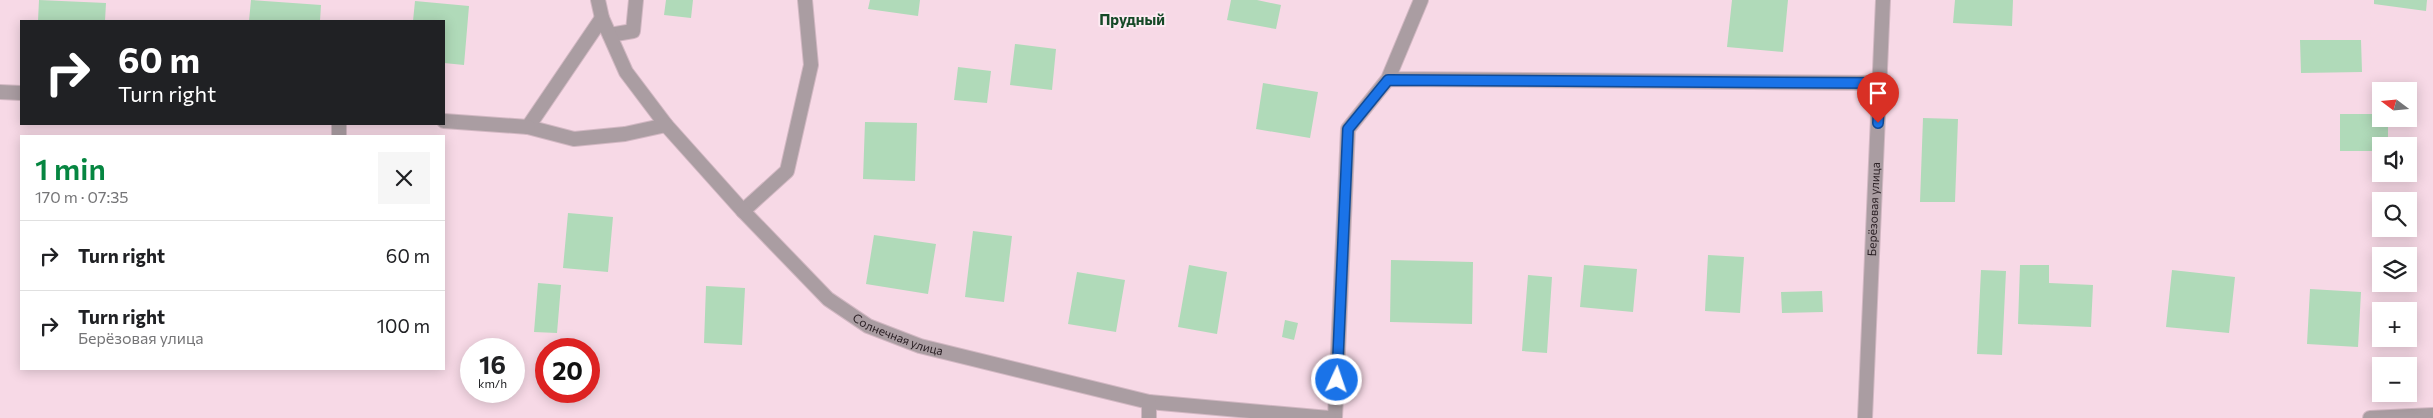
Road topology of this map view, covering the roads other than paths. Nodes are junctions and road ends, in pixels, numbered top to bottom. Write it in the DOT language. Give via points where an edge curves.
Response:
graph roads {
  1 [pos="598,0"];
  2 [pos="636,0"];
  3 [pos="805,0"];
  4 [pos="1421,0"];
  5 [pos="1883,0"];
  6 [pos="602,18"];
  7 [pos="610,35"];
  8 [pos="1388,80"];
  9 [pos="1880,83"];
  10 [pos="0,92"];
  11 [pos="20,93"];
  12 [pos="445,121"];
  13 [pos="666,125"];
  14 [pos="528,127"];
  15 [pos="743,211"];
  16 [pos="1149,402"];
  17 [pos="2433,416"];
  18 [pos="1149,418"];
  19 [pos="1330,418"];
  20 [pos="1335,418"];
  21 [pos="1865,418"];
  22 [pos="2370,418"];
  1 -- 6 [label="street, Солнечная улица"];
  2 -- 7 [label="street" via="633,31"];
  3 -- 15 [label="street" via="811,65 787,171"];
  4 -- 8 [label="street"];
  5 -- 9 [label="street, Берёзовая улица"];
  6 -- 7 [label="street, Солнечная улица"];
  6 -- 14 [label="street"];
  7 -- 13 [label="street, Солнечная улица" via="626,72"];
  8 -- 9 [label="street"];
  8 -- 20 [label="street" via="1348,129"];
  9 -- 21 [label="street, Берёзовая улица"];
  10 -- 11 [label="street"];
  12 -- 14 [label="street"];
  13 -- 14 [label="street" via="625,134 574,139"];
  13 -- 15 [label="street, Солнечная улица"];
  15 -- 16 [label="street, Солнечная улица" via="828,299 868,326 920,346"];
  16 -- 18 [label="street"];
  16 -- 19 [label="street, Солнечная улица"];
  17 -- 22 [label="street"];
}
